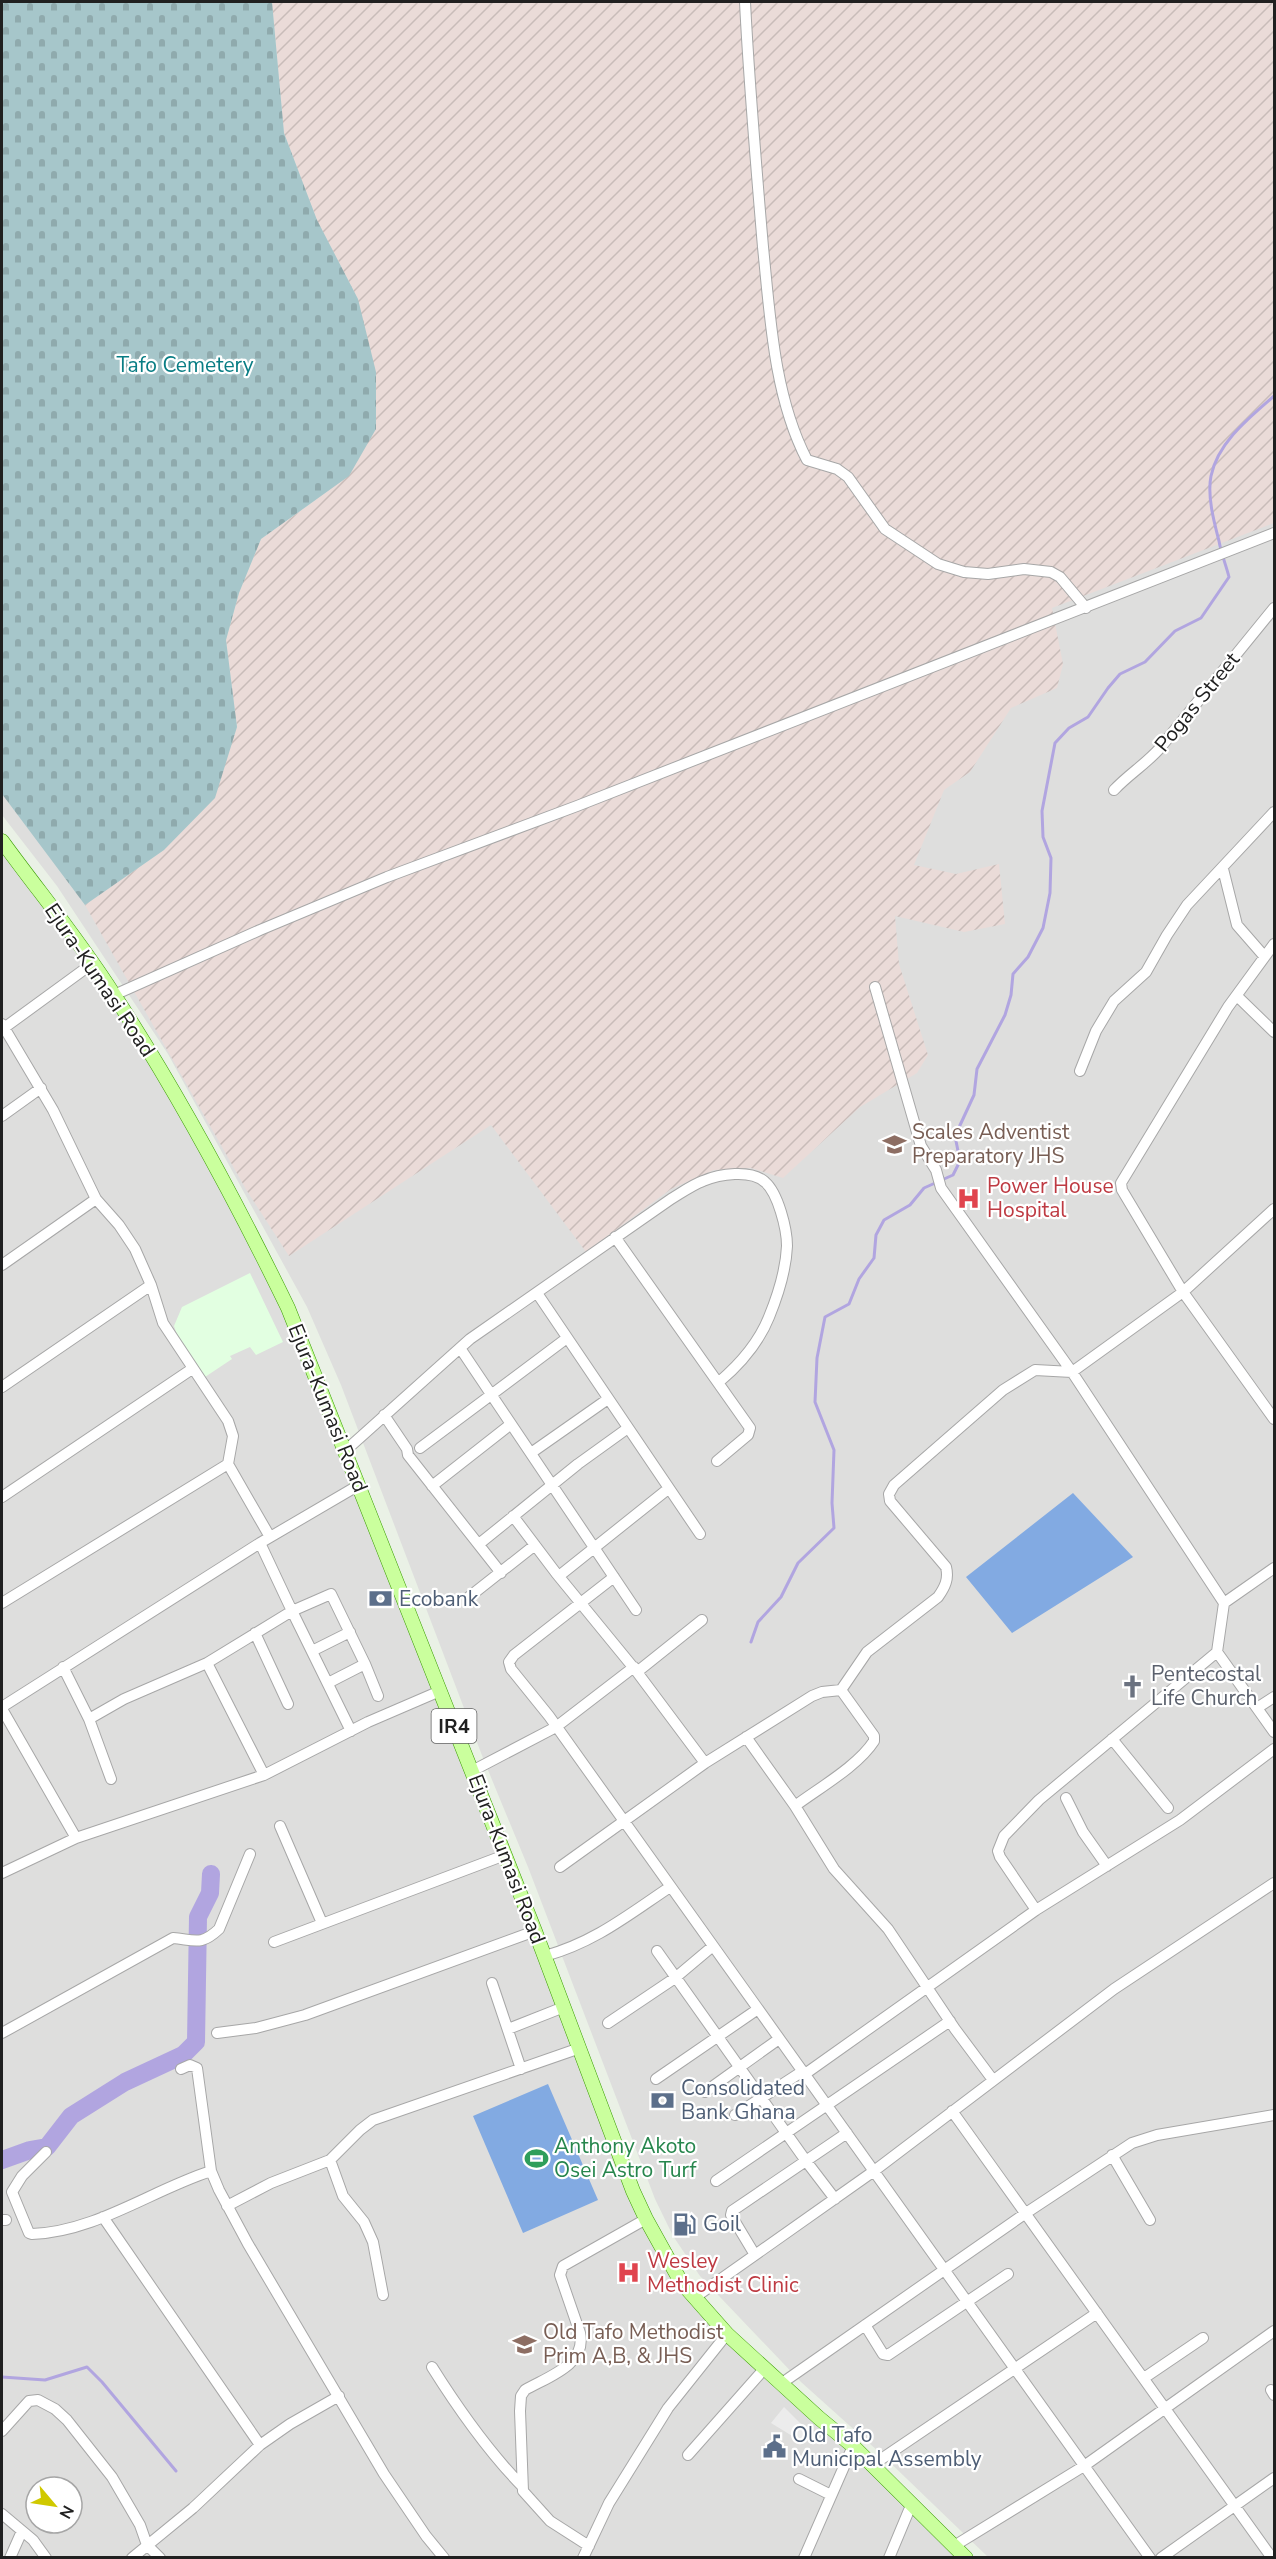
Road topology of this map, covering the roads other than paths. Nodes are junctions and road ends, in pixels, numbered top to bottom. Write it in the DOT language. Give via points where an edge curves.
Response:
graph roads {
  1 [pos="745,2"];
  2 [pos="1275,533"];
  3 [pos="1086,608"];
  4 [pos="1275,608"];
  5 [pos="1114,790"];
  6 [pos="1275,812"];
  7 [pos="2,841"];
  8 [pos="1223,868"];
  9 [pos="1275,944"];
  10 [pos="1264,956"];
  11 [pos="93,963"];
  12 [pos="875,987"];
  13 [pos="114,995"];
  14 [pos="1237,996"];
  15 [pos="3,1026"];
  16 [pos="1275,1032"];
  17 [pos="1080,1071"];
  18 [pos="41,1088"];
  19 [pos="2,1116"];
  20 [pos="96,1198"];
  21 [pos="1274,1211"];
  22 [pos="615,1237"];
  23 [pos="2,1265"];
  24 [pos="151,1285"];
  25 [pos="1183,1292"];
  26 [pos="537,1293"];
  27 [pos="567,1338"];
  28 [pos="460,1348"];
  29 [pos="192,1369"];
  30 [pos="1072,1372"];
  31 [pos="719,1382"];
  32 [pos="2,1387"];
  33 [pos="492,1396"];
  34 [pos="608,1399"];
  35 [pos="384,1415"];
  36 [pos="1275,1419"];
  37 [pos="511,1424"];
  38 [pos="628,1428"];
  39 [pos="420,1448"];
  40 [pos="345,1451"];
  41 [pos="531,1453"];
  42 [pos="717,1461"];
  43 [pos="228,1464"];
  44 [pos="359,1485"];
  45 [pos="432,1486"];
  46 [pos="553,1486"];
  47 [pos="668,1489"];
  48 [pos="2,1497"];
  49 [pos="513,1516"];
  50 [pos="700,1534"];
  51 [pos="265,1540"];
  52 [pos="479,1544"];
  53 [pos="535,1545"];
  54 [pos="595,1548"];
  55 [pos="1275,1568"];
  56 [pos="501,1573"];
  57 [pos="559,1576"];
  58 [pos="614,1577"];
  59 [pos="469,1596"];
  60 [pos="582,1602"];
  61 [pos="2,1603"];
  62 [pos="1224,1603"];
  63 [pos="636,1610"];
  64 [pos="292,1611"];
  65 [pos="702,1620"];
  66 [pos="350,1632"];
  67 [pos="255,1633"];
  68 [pos="312,1651"];
  69 [pos="1217,1652"];
  70 [pos="207,1663"];
  71 [pos="365,1664"];
  72 [pos="63,1667"];
  73 [pos="636,1670"];
  74 [pos="328,1683"];
  75 [pos="841,1690"];
  76 [pos="440,1691"];
  77 [pos="378,1696"];
  78 [pos="1275,1697"];
  79 [pos="288,1704"];
  80 [pos="2,1708"];
  81 [pos="1257,1708"];
  82 [pos="89,1719"];
  83 [pos="556,1727"];
  84 [pos="351,1731"];
  85 [pos="1275,1732"];
  86 [pos="746,1737"];
  87 [pos="1112,1739"];
  88 [pos="1275,1749"];
  89 [pos="705,1763"];
  90 [pos="472,1771"];
  91 [pos="264,1774"];
  92 [pos="111,1779"];
  93 [pos="1066,1798"];
  94 [pos="795,1806"];
  95 [pos="1168,1808"];
  96 [pos="623,1821"];
  97 [pos="280,1826"];
  98 [pos="76,1838"];
  99 [pos="250,1854"];
  100 [pos="505,1855"];
  101 [pos="560,1866"];
  102 [pos="1107,1866"];
  103 [pos="2,1873"];
  104 [pos="1275,1882"];
  105 [pos="670,1887"];
  106 [pos="1036,1910"];
  107 [pos="322,1923"];
  108 [pos="535,1931"];
  109 [pos="274,1942"];
  110 [pos="713,1947"];
  111 [pos="657,1951"];
  112 [pos="545,1956"];
  113 [pos="675,1978"];
  114 [pos="492,1983"];
  115 [pos="927,1986"];
  116 [pos="564,2007"];
  117 [pos="758,2009"];
  118 [pos="950,2020"];
  119 [pos="608,2022"];
  120 [pos="508,2029"];
  121 [pos="2,2032"];
  122 [pos="217,2033"];
  123 [pos="716,2036"];
  124 [pos="779,2039"];
  125 [pos="580,2048"];
  126 [pos="738,2067"];
  127 [pos="521,2068"];
  128 [pos="182,2069"];
  129 [pos="804,2072"];
  130 [pos="656,2079"];
  131 [pos="993,2080"];
  132 [pos="705,2092"];
  133 [pos="761,2099"];
  134 [pos="827,2104"];
  135 [pos="952,2111"];
  136 [pos="735,2115"];
  137 [pos="1275,2115"];
  138 [pos="785,2133"];
  139 [pos="847,2133"];
  140 [pos="46,2152"];
  141 [pos="1112,2155"];
  142 [pos="330,2160"];
  143 [pos="806,2161"];
  144 [pos="211,2170"];
  145 [pos="874,2171"];
  146 [pos="716,2181"];
  147 [pos="835,2199"];
  148 [pos="227,2206"];
  149 [pos="1026,2213"];
  150 [pos="103,2217"];
  151 [pos="646,2218"];
  152 [pos="1150,2220"];
  153 [pos="755,2255"];
  154 [pos="945,2270"];
  155 [pos="1008,2274"];
  156 [pos="383,2295"];
  157 [pos="694,2298"];
  158 [pos="968,2302"];
  159 [pos="1096,2313"];
  160 [pos="865,2325"];
  161 [pos="1275,2331"];
  162 [pos="728,2334"];
  163 [pos="1203,2338"];
  164 [pos="432,2367"];
  165 [pos="1014,2367"];
  166 [pos="765,2368"];
  167 [pos="1144,2379"];
  168 [pos="782,2383"];
  169 [pos="339,2396"];
  170 [pos="1166,2409"];
  171 [pos="2,2431"];
  172 [pos="260,2445"];
  173 [pos="852,2446"];
  174 [pos="688,2455"];
  175 [pos="871,2466"];
  176 [pos="1084,2466"];
  177 [pos="1275,2478"];
  178 [pos="799,2479"];
  179 [pos="522,2486"];
  180 [pos="831,2495"];
  181 [pos="912,2503"];
  182 [pos="1234,2505"];
  183 [pos="2,2514"];
  184 [pos="22,2531"];
  185 [pos="147,2545"];
  186 [pos="589,2546"];
  187 [pos="954,2546"];
  188 [pos="10,2558"];
  189 [pos="46,2558"];
  190 [pos="132,2558"];
  191 [pos="160,2558"];
  192 [pos="444,2558"];
  193 [pos="584,2558"];
  194 [pos="804,2558"];
  195 [pos="889,2558"];
  196 [pos="966,2558"];
  197 [pos="1150,2558"];
  198 [pos="1161,2558"];
  199 [pos="1272,2558"];
  1 -- 3 [label="street" via="771,333 787,406 807,460 837,469 848,477 885,529 938,564 988,574 1043,570 1060,577"];
  2 -- 3 [label="street"];
  3 -- 13 [label="street" via="387,877"];
  4 -- 5 [label="street, Pogas Street" via="1160,748"];
  6 -- 8 [label="street"];
  7 -- 11 [label="main road, Ejura-Kumasi Road / IR4"];
  8 -- 10 [label="street" via="1237,925"];
  8 -- 17 [label="street" via="1187,905 1146,972 1114,1002 1096,1031"];
  9 -- 10 [label="street"];
  10 -- 14 [label="street"];
  11 -- 13 [label="main road, Ejura-Kumasi Road / IR4"];
  11 -- 15 [label="street"];
  12 -- 30 [label="street" via="921,1146 936,1170 941,1188"];
  13 -- 40 [label="main road, Ejura-Kumasi Road / IR4" via="187,1114 261,1252 288,1308"];
  14 -- 16 [label="street"];
  14 -- 25 [label="street" via="1121,1184"];
  15 -- 18 [label="street"];
  18 -- 19 [label="street"];
  18 -- 20 [label="street"];
  20 -- 23 [label="street"];
  20 -- 24 [label="street" via="135,1249"];
  21 -- 25 [label="street"];
  22 -- 26 [label="street"];
  22 -- 31 [label="street"];
  22 -- 31 [label="street" via="704,1180 729,1174 753,1175 765,1182 776,1199 787,1233 781,1281 768,1319 740,1362"];
  24 -- 29 [label="street" via="164,1323"];
  24 -- 32 [label="street"];
  25 -- 30 [label="street"];
  25 -- 36 [label="street"];
  26 -- 27 [label="street"];
  26 -- 28 [label="street"];
  27 -- 33 [label="street"];
  27 -- 34 [label="street"];
  28 -- 33 [label="street"];
  28 -- 35 [label="street"];
  29 -- 43 [label="street" via="228,1421 233,1436"];
  29 -- 48 [label="street"];
  30 -- 62 [label="street"];
  30 -- 75 [label="street" via="1042,1369 1029,1373 1003,1390 894,1485 890,1501 946,1568 945,1587 938,1597 867,1652"];
  31 -- 42 [label="street" via="750,1428 748,1435"];
  33 -- 37 [label="street"];
  33 -- 39 [label="street"];
  34 -- 38 [label="street"];
  34 -- 41 [label="street"];
  35 -- 40 [label="street"];
  35 -- 45 [label="street"];
  37 -- 41 [label="street"];
  37 -- 45 [label="street"];
  38 -- 46 [label="street"];
  38 -- 47 [label="street"];
  40 -- 44 [label="main road, Ejura-Kumasi Road / IR4"];
  41 -- 46 [label="street"];
  43 -- 51 [label="street"];
  43 -- 61 [label="street"];
  44 -- 51 [label="street"];
  44 -- 76 [label="main road, Ejura-Kumasi Road / IR4"];
  45 -- 52 [label="street"];
  46 -- 49 [label="street"];
  46 -- 54 [label="street"];
  47 -- 50 [label="street"];
  47 -- 54 [label="street"];
  49 -- 52 [label="street"];
  49 -- 53 [label="street"];
  51 -- 64 [label="street"];
  51 -- 72 [label="street"];
  52 -- 56 [label="street"];
  53 -- 56 [label="street"];
  53 -- 57 [label="street"];
  54 -- 57 [label="street"];
  54 -- 58 [label="street"];
  55 -- 62 [label="street"];
  56 -- 59 [label="street"];
  57 -- 60 [label="street"];
  58 -- 60 [label="street"];
  58 -- 63 [label="street"];
  60 -- 73 [label="street"];
  60 -- 83 [label="street" via="509,1662"];
  62 -- 69 [label="street"];
  64 -- 66 [label="street" via="331,1594"];
  64 -- 67 [label="street"];
  64 -- 68 [label="street"];
  65 -- 73 [label="street"];
  66 -- 68 [label="street"];
  66 -- 71 [label="street"];
  67 -- 70 [label="street"];
  67 -- 79 [label="street"];
  68 -- 74 [label="street"];
  69 -- 81 [label="street"];
  69 -- 87 [label="street"];
  70 -- 82 [label="street" via="124,1699"];
  70 -- 91 [label="street"];
  71 -- 74 [label="street"];
  71 -- 77 [label="street"];
  72 -- 80 [label="street"];
  72 -- 82 [label="street"];
  73 -- 83 [label="street"];
  73 -- 89 [label="street"];
  74 -- 84 [label="street"];
  75 -- 86 [label="street" via="812,1696"];
  75 -- 94 [label="street" via="874,1741 835,1777"];
  76 -- 84 [label="street"];
  76 -- 90 [label="main road, Ejura-Kumasi Road / IR4"];
  78 -- 81 [label="street"];
  80 -- 98 [label="street"];
  81 -- 85 [label="street"];
  82 -- 92 [label="street"];
  83 -- 90 [label="street"];
  83 -- 96 [label="street"];
  84 -- 91 [label="street"];
  86 -- 89 [label="street"];
  86 -- 94 [label="street"];
  87 -- 95 [label="street"];
  87 -- 106 [label="street" via="1039,1800 999,1844 1000,1857"];
  88 -- 102 [label="street" via="1180,1820"];
  89 -- 96 [label="street"];
  90 -- 100 [label="main road, Ejura-Kumasi Road / IR4"];
  91 -- 98 [label="street"];
  93 -- 102 [label="street"];
  94 -- 115 [label="street" via="834,1869 888,1929"];
  96 -- 101 [label="street"];
  96 -- 105 [label="street"];
  97 -- 107 [label="street"];
  98 -- 103 [label="street"];
  99 -- 121 [label="street" via="219,1929 201,1943 173,1938"];
  100 -- 107 [label="street"];
  100 -- 108 [label="main road, Ejura-Kumasi Road / IR4"];
  102 -- 106 [label="street"];
  104 -- 131 [label="street" via="1114,1989"];
  105 -- 110 [label="street"];
  105 -- 112 [label="street" via="595,1938"];
  106 -- 115 [label="street"];
  107 -- 109 [label="street"];
  108 -- 112 [label="main road, Ejura-Kumasi Road / IR4"];
  108 -- 122 [label="street" via="305,2015"];
  110 -- 113 [label="street"];
  110 -- 117 [label="street"];
  111 -- 113 [label="street"];
  112 -- 116 [label="main road, Ejura-Kumasi Road / IR4"];
  113 -- 119 [label="street"];
  113 -- 123 [label="street"];
  114 -- 120 [label="street"];
  115 -- 118 [label="street"];
  115 -- 129 [label="street"];
  116 -- 120 [label="street"];
  116 -- 125 [label="main road, Ejura-Kumasi Road / IR4"];
  117 -- 123 [label="street"];
  117 -- 124 [label="street"];
  118 -- 131 [label="street"];
  118 -- 134 [label="street"];
  120 -- 127 [label="street"];
  123 -- 126 [label="street"];
  123 -- 130 [label="street"];
  124 -- 126 [label="street"];
  124 -- 129 [label="street"];
  125 -- 127 [label="street"];
  125 -- 151 [label="main road, Ejura-Kumasi Road / IR4"];
  126 -- 132 [label="street"];
  126 -- 133 [label="street"];
  127 -- 142 [label="street" via="373,2120"];
  128 -- 144 [label="street" via="197,2068"];
  129 -- 133 [label="street"];
  129 -- 134 [label="street"];
  131 -- 135 [label="street"];
  133 -- 136 [label="street"];
  133 -- 138 [label="street"];
  134 -- 138 [label="street"];
  134 -- 139 [label="street"];
  135 -- 145 [label="street"];
  135 -- 149 [label="street"];
  137 -- 141 [label="street" via="1157,2135"];
  138 -- 143 [label="street"];
  138 -- 146 [label="street"];
  139 -- 143 [label="street"];
  139 -- 145 [label="street"];
  140 -- 150 [label="street" via="12,2192 29,2233 59,2231"];
  141 -- 149 [label="street"];
  141 -- 152 [label="street"];
  142 -- 148 [label="street" via="271,2183"];
  142 -- 156 [label="street" via="343,2196 364,2222 373,2242"];
  143 -- 147 [label="street"];
  143 -- 153 [label="street" via="732,2211"];
  144 -- 148 [label="street"];
  144 -- 150 [label="street"];
  145 -- 147 [label="street"];
  145 -- 154 [label="street"];
  147 -- 153 [label="street"];
  148 -- 169 [label="street"];
  149 -- 154 [label="street"];
  149 -- 159 [label="street"];
  150 -- 172 [label="street"];
  151 -- 157 [label="main road, Ejura-Kumasi Road / IR4"];
  151 -- 179 [label="street" via="563,2266 560,2275 582,2342 573,2362 521,2396"];
  153 -- 157 [label="street"];
  154 -- 158 [label="street"];
  154 -- 160 [label="street"];
  155 -- 158 [label="street"];
  157 -- 162 [label="main road, Ejura-Kumasi Road / IR4"];
  158 -- 160 [label="street" via="888,2355 883,2354"];
  158 -- 165 [label="street"];
  159 -- 165 [label="street"];
  159 -- 167 [label="street"];
  160 -- 168 [label="street"];
  161 -- 170 [label="street"];
  162 -- 166 [label="main road, Ejura-Kumasi Road / IR4"];
  162 -- 186 [label="street" via="668,2408 609,2503"];
  163 -- 167 [label="street"];
  164 -- 179 [label="street" via="483,2442"];
  165 -- 175 [label="street"];
  165 -- 176 [label="street"];
  166 -- 168 [label="main road, Ejura-Kumasi Road / IR4"];
  166 -- 174 [label="street"];
  167 -- 170 [label="street"];
  168 -- 173 [label="main road, Ejura-Kumasi Road / IR4"];
  169 -- 172 [label="street"];
  169 -- 192 [label="street" via="384,2474"];
  170 -- 176 [label="street"];
  170 -- 182 [label="street"];
  171 -- 185 [label="street" via="29,2401 38,2400 55,2409 112,2476"];
  172 -- 185 [label="street"];
  173 -- 175 [label="main road, Ejura-Kumasi Road / IR4"];
  173 -- 180 [label="street"];
  175 -- 181 [label="main road, Ejura-Kumasi Road / IR4"];
  176 -- 187 [label="street"];
  176 -- 197 [label="street"];
  177 -- 182 [label="street"];
  178 -- 180 [label="street"];
  179 -- 186 [label="street" via="525,2496 550,2521"];
  180 -- 194 [label="street"];
  181 -- 187 [label="main road, Ejura-Kumasi Road / IR4"];
  181 -- 195 [label="street"];
  182 -- 198 [label="street"];
  182 -- 199 [label="street"];
  183 -- 184 [label="street"];
  184 -- 188 [label="street"];
  184 -- 189 [label="street"];
  185 -- 190 [label="street"];
  185 -- 191 [label="street"];
  186 -- 193 [label="street"];
  187 -- 196 [label="main road, Ejura-Kumasi Road / IR4"];
}
